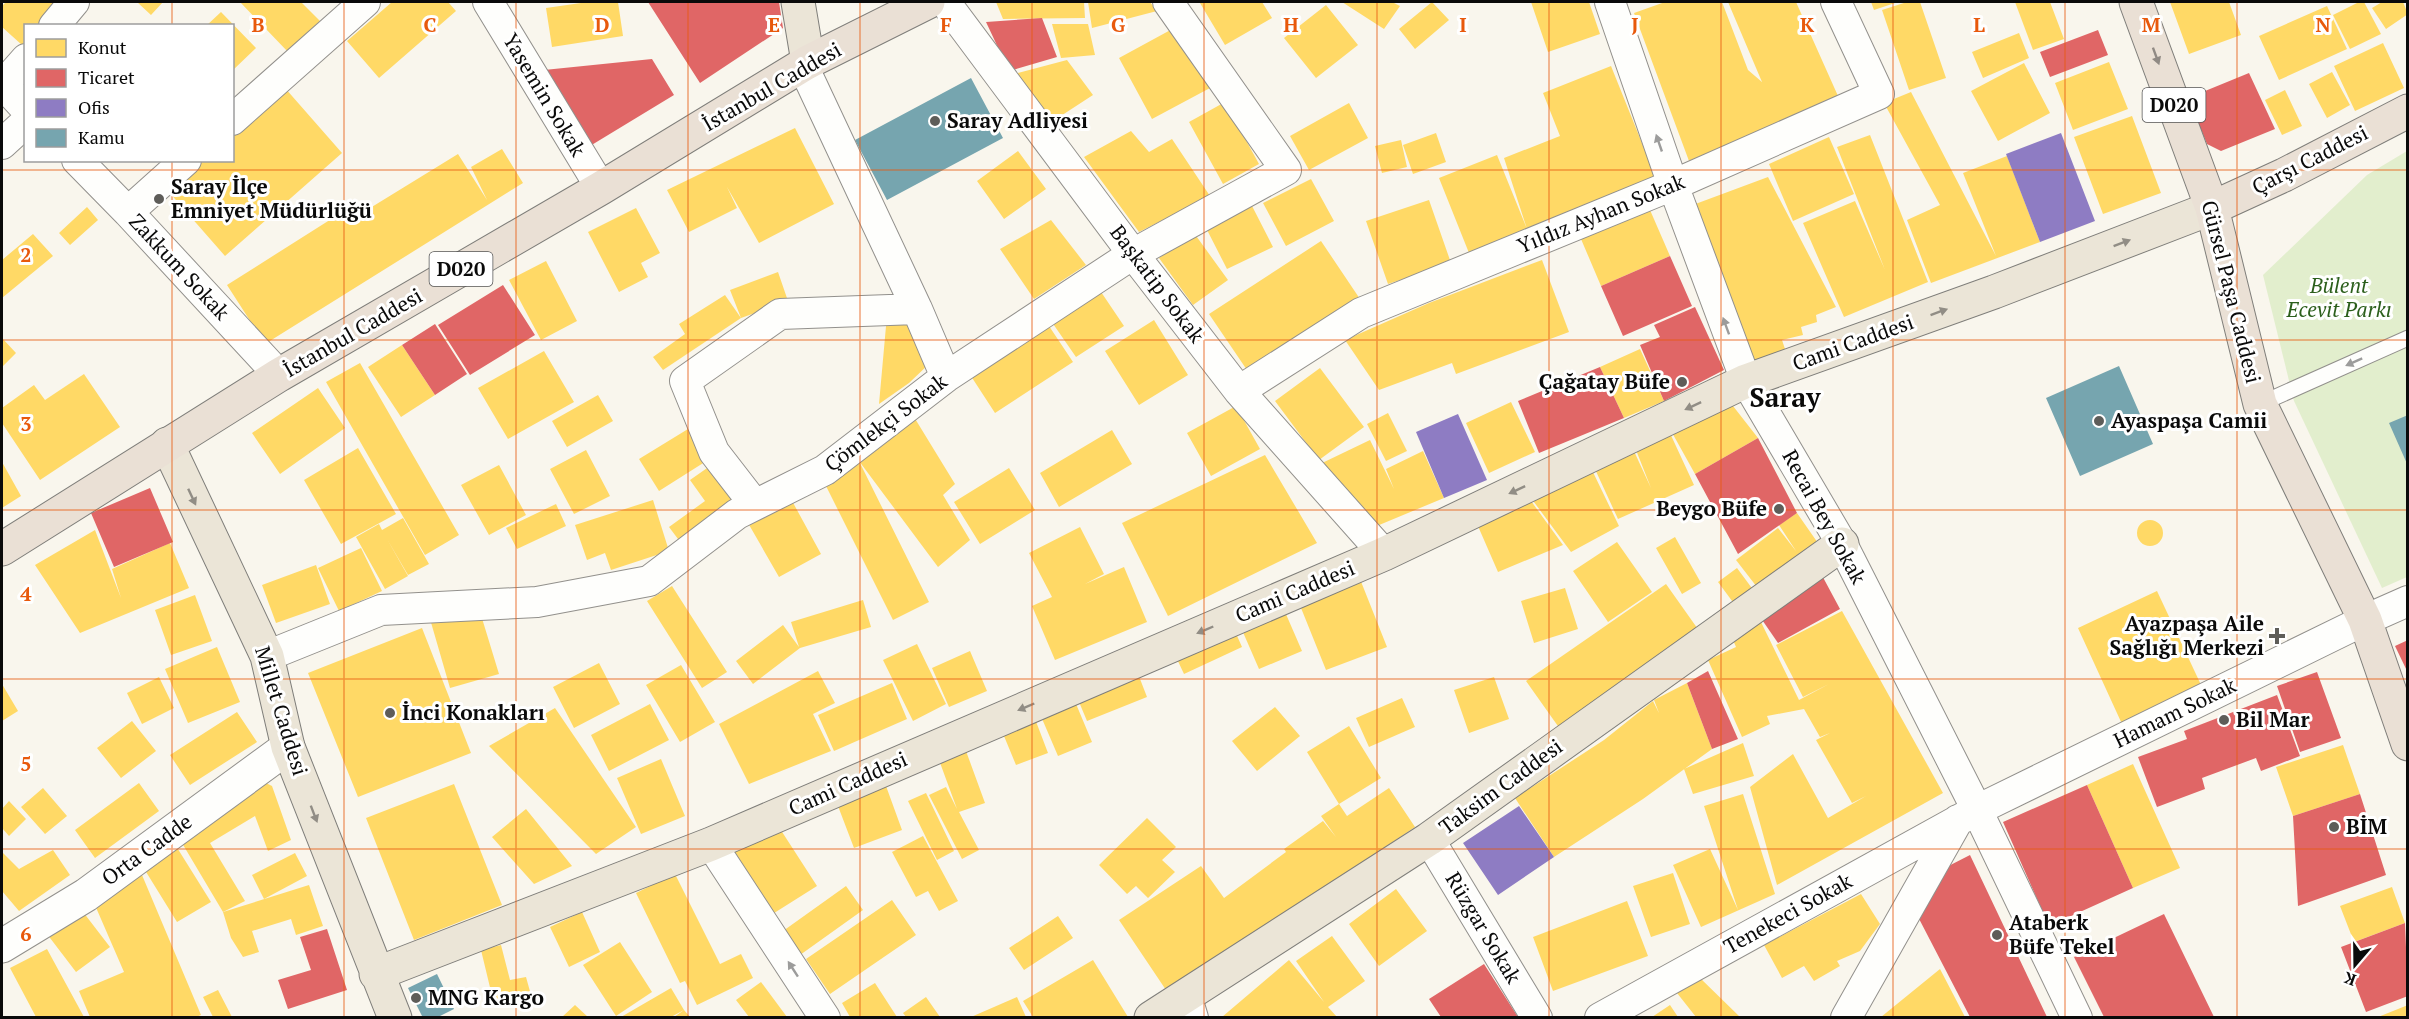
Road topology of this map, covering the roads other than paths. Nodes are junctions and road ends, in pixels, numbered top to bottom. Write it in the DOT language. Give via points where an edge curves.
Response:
graph roads {
  1 [pos="75,2"];
  2 [pos="365,2"];
  3 [pos="488,2"];
  4 [pos="798,2"];
  5 [pos="945,2"];
  6 [pos="1168,2"];
  7 [pos="1610,2"];
  8 [pos="1836,2"];
  9 [pos="2136,2"];
  10 [pos="915,5"];
  11 [pos="56,24"];
  12 [pos="24,61"];
  13 [pos="805,64"];
  14 [pos="2,84"];
  15 [pos="24,107"];
  16 [pos="2408,111"];
  17 [pos="234,118"];
  18 [pos="24,124"];
  19 [pos="2,144"];
  20 [pos="79,162"];
  21 [pos="184,162"];
  22 [pos="1673,185"];
  23 [pos="601,188"];
  24 [pos="2212,208"];
  25 [pos="128,212"];
  26 [pos="1133,254"];
  27 [pos="917,309"];
  28 [pos="2408,338"];
  29 [pos="279,375"];
  30 [pos="946,377"];
  31 [pos="1746,381"];
  32 [pos="1239,392"];
  33 [pos="2260,404"];
  34 [pos="167,444"];
  35 [pos="755,505"];
  36 [pos="1842,544"];
  37 [pos="2,549"];
  38 [pos="1384,554"];
  39 [pos="2408,601"];
  40 [pos="2365,620"];
  41 [pos="267,656"];
  42 [pos="2408,744"];
  43 [pos="288,747"];
  44 [pos="1967,815"];
  45 [pos="1429,839"];
  46 [pos="711,844"];
  47 [pos="2,946"];
  48 [pos="376,974"];
  49 [pos="1190,1006"];
  50 [pos="395,1017"];
  51 [pos="825,1017"];
  52 [pos="1151,1017"];
  53 [pos="1537,1017"];
  54 [pos="1600,1017"];
  55 [pos="1845,1017"];
  56 [pos="2077,1017"];
  1 -- 11 [label="street"];
  2 -- 17 [label="street"];
  3 -- 23 [label="street, Yasemin Sokak"];
  4 -- 13 [label="main road"];
  5 -- 26 [label="street, Başkatip Sokak"];
  6 -- 26 [label="street, Çömlekçi Sokak" via="1286,170"];
  22 -- 7 [label="street, Recai Bey Sokak, one-way"];
  8 -- 22 [label="street, Yıldız Ayhan Sokak" via="1879,94"];
  9 -- 24 [label="highway, Gürsel Paşa Caddesi / D020, one-way"];
  10 -- 13 [label="highway, İstanbul Caddesi / D020"];
  12 -- 14 [label="street"];
  13 -- 23 [label="highway, İstanbul Caddesi / D020"];
  13 -- 27 [label="street"];
  14 -- 15 [label="street"];
  16 -- 24 [label="highway, Çarşı Caddesi"];
  18 -- 19 [label="street"];
  20 -- 25 [label="street, Zakkum Sokak"];
  21 -- 25 [label="street"];
  31 -- 22 [label="street, Recai Bey Sokak, one-way"];
  22 -- 32 [label="street, Yıldız Ayhan Sokak" via="1361,313"];
  23 -- 29 [label="highway, İstanbul Caddesi / D020"];
  31 -- 24 [label="main road, Cami Caddesi, one-way"];
  24 -- 33 [label="highway, Gürsel Paşa Caddesi / D020"];
  25 -- 29 [label="street, Zakkum Sokak"];
  26 -- 30 [label="street, Çömlekçi Sokak"];
  26 -- 32 [label="street, Başkatip Sokak"];
  27 -- 30 [label="street"];
  27 -- 35 [label="street" via="780,314 685,381 714,452"];
  28 -- 33 [label="lane, one-way"];
  29 -- 34 [label="highway, İstanbul Caddesi / D020"];
  30 -- 35 [label="street, Çömlekçi Sokak" via="825,471"];
  31 -- 36 [label="street, Recai Bey Sokak"];
  31 -- 38 [label="main road, Cami Caddesi, one-way"];
  32 -- 38 [label="street, Başkatip Sokak"];
  33 -- 40 [label="highway, Gürsel Paşa Caddesi / D020"];
  34 -- 37 [label="highway, İstanbul Caddesi / D020"];
  34 -- 41 [label="main road, Millet Caddesi, one-way"];
  35 -- 41 [label="street, Çömlekçi Sokak" via="737,514 649,581 537,603 381,610"];
  36 -- 44 [label="street, Recai Bey Sokak"];
  36 -- 45 [label="main road, Taksim Caddesi"];
  38 -- 46 [label="main road, Cami Caddesi, one-way"];
  39 -- 40 [label="street, Hamam Sokak"];
  40 -- 42 [label="highway, Gürsel Paşa Caddesi / D020"];
  40 -- 44 [label="street, Hamam Sokak"];
  41 -- 43 [label="main road, Millet Caddesi"];
  43 -- 47 [label="street, Orta Cadde" via="86,895"];
  43 -- 48 [label="main road, Millet Caddesi, one-way"];
  44 -- 54 [label="street, Tenekeci Sokak"];
  44 -- 55 [label="street"];
  44 -- 56 [label="street, Recai Bey Sokak"];
  45 -- 49 [label="main road, Taksim Caddesi"];
  45 -- 53 [label="street, Rüzgar Sokak"];
  46 -- 48 [label="main road, Cami Caddesi"];
  51 -- 46 [label="street, one-way"];
  48 -- 50 [label="main road, Millet Caddesi"];
  49 -- 52 [label="main road, Taksim Caddesi"];
}
